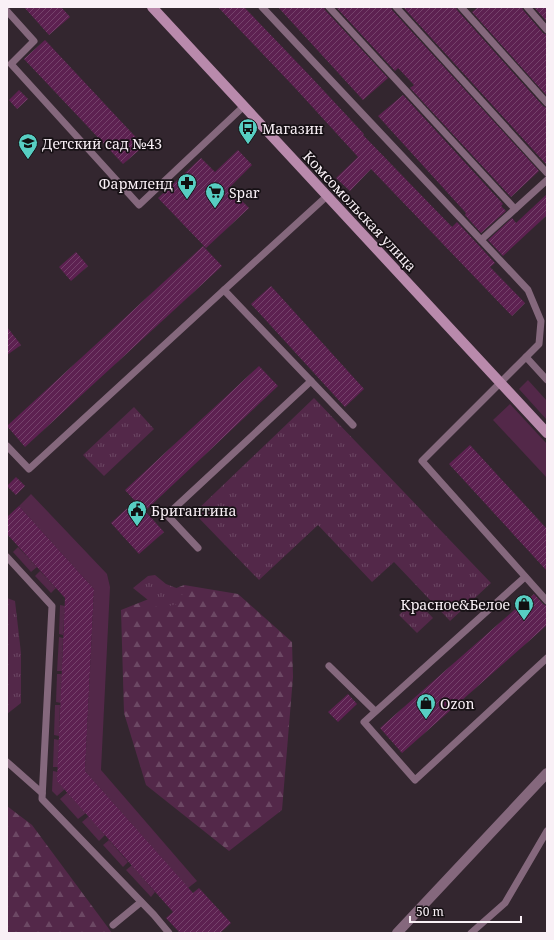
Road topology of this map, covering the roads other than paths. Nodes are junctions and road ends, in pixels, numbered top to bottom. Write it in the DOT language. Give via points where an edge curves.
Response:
graph roads {
  1 [pos="152,7"];
  2 [pos="262,7"];
  3 [pos="328,7"];
  4 [pos="396,7"];
  5 [pos="461,7"];
  6 [pos="527,7"];
  7 [pos="7,11"];
  8 [pos="547,30"];
  9 [pos="547,103"];
  10 [pos="244,106"];
  11 [pos="547,173"];
  12 [pos="547,180"];
  13 [pos="327,196"];
  14 [pos="515,209"];
  15 [pos="481,240"];
  16 [pos="224,290"];
  17 [pos="526,357"];
  18 [pos="547,380"];
  19 [pos="311,381"];
  20 [pos="500,383"];
  21 [pos="353,425"];
  22 [pos="547,433"];
  23 [pos="7,446"];
  24 [pos="198,548"];
  25 [pos="7,557"];
  26 [pos="525,577"];
  27 [pos="547,601"];
  28 [pos="547,658"];
  29 [pos="329,666"];
  30 [pos="375,711"];
  31 [pos="7,762"];
  32 [pos="547,772"];
  33 [pos="42,793"];
  34 [pos="547,831"];
  35 [pos="141,902"];
  36 [pos="113,925"];
  37 [pos="169,933"];
  38 [pos="397,933"];
  39 [pos="471,933"];
  1 -- 10 [label="main road, Комсомольская улица"];
  2 -- 15 [label="lane"];
  3 -- 14 [label="lane"];
  4 -- 11 [label="lane"];
  5 -- 9 [label="lane"];
  6 -- 8 [label="lane"];
  7 -- 10 [label="lane" via="34,41 11,64 139,205"];
  10 -- 13 [label="main road, Комсомольская улица"];
  12 -- 14 [label="lane"];
  13 -- 16 [label="lane"];
  13 -- 20 [label="main road, Комсомольская улица"];
  14 -- 15 [label="lane"];
  15 -- 17 [label="lane" via="528,290 541,321 539,344"];
  16 -- 19 [label="lane"];
  16 -- 23 [label="lane" via="29,469"];
  17 -- 18 [label="lane"];
  17 -- 20 [label="lane"];
  19 -- 21 [label="lane"];
  19 -- 24 [label="lane" via="168,515"];
  20 -- 22 [label="main road, Комсомольская улица"];
  20 -- 26 [label="lane" via="422,461"];
  25 -- 33 [label="lane" via="52,606"];
  26 -- 27 [label="lane"];
  26 -- 30 [label="lane"];
  28 -- 30 [label="lane" via="414,780 364,722"];
  29 -- 30 [label="lane"];
  31 -- 33 [label="lane"];
  32 -- 38 [label="street"];
  33 -- 35 [label="lane" via="42,799"];
  34 -- 39 [label="lane" via="505,903"];
  35 -- 36 [label="lane"];
  35 -- 37 [label="lane"];
}
